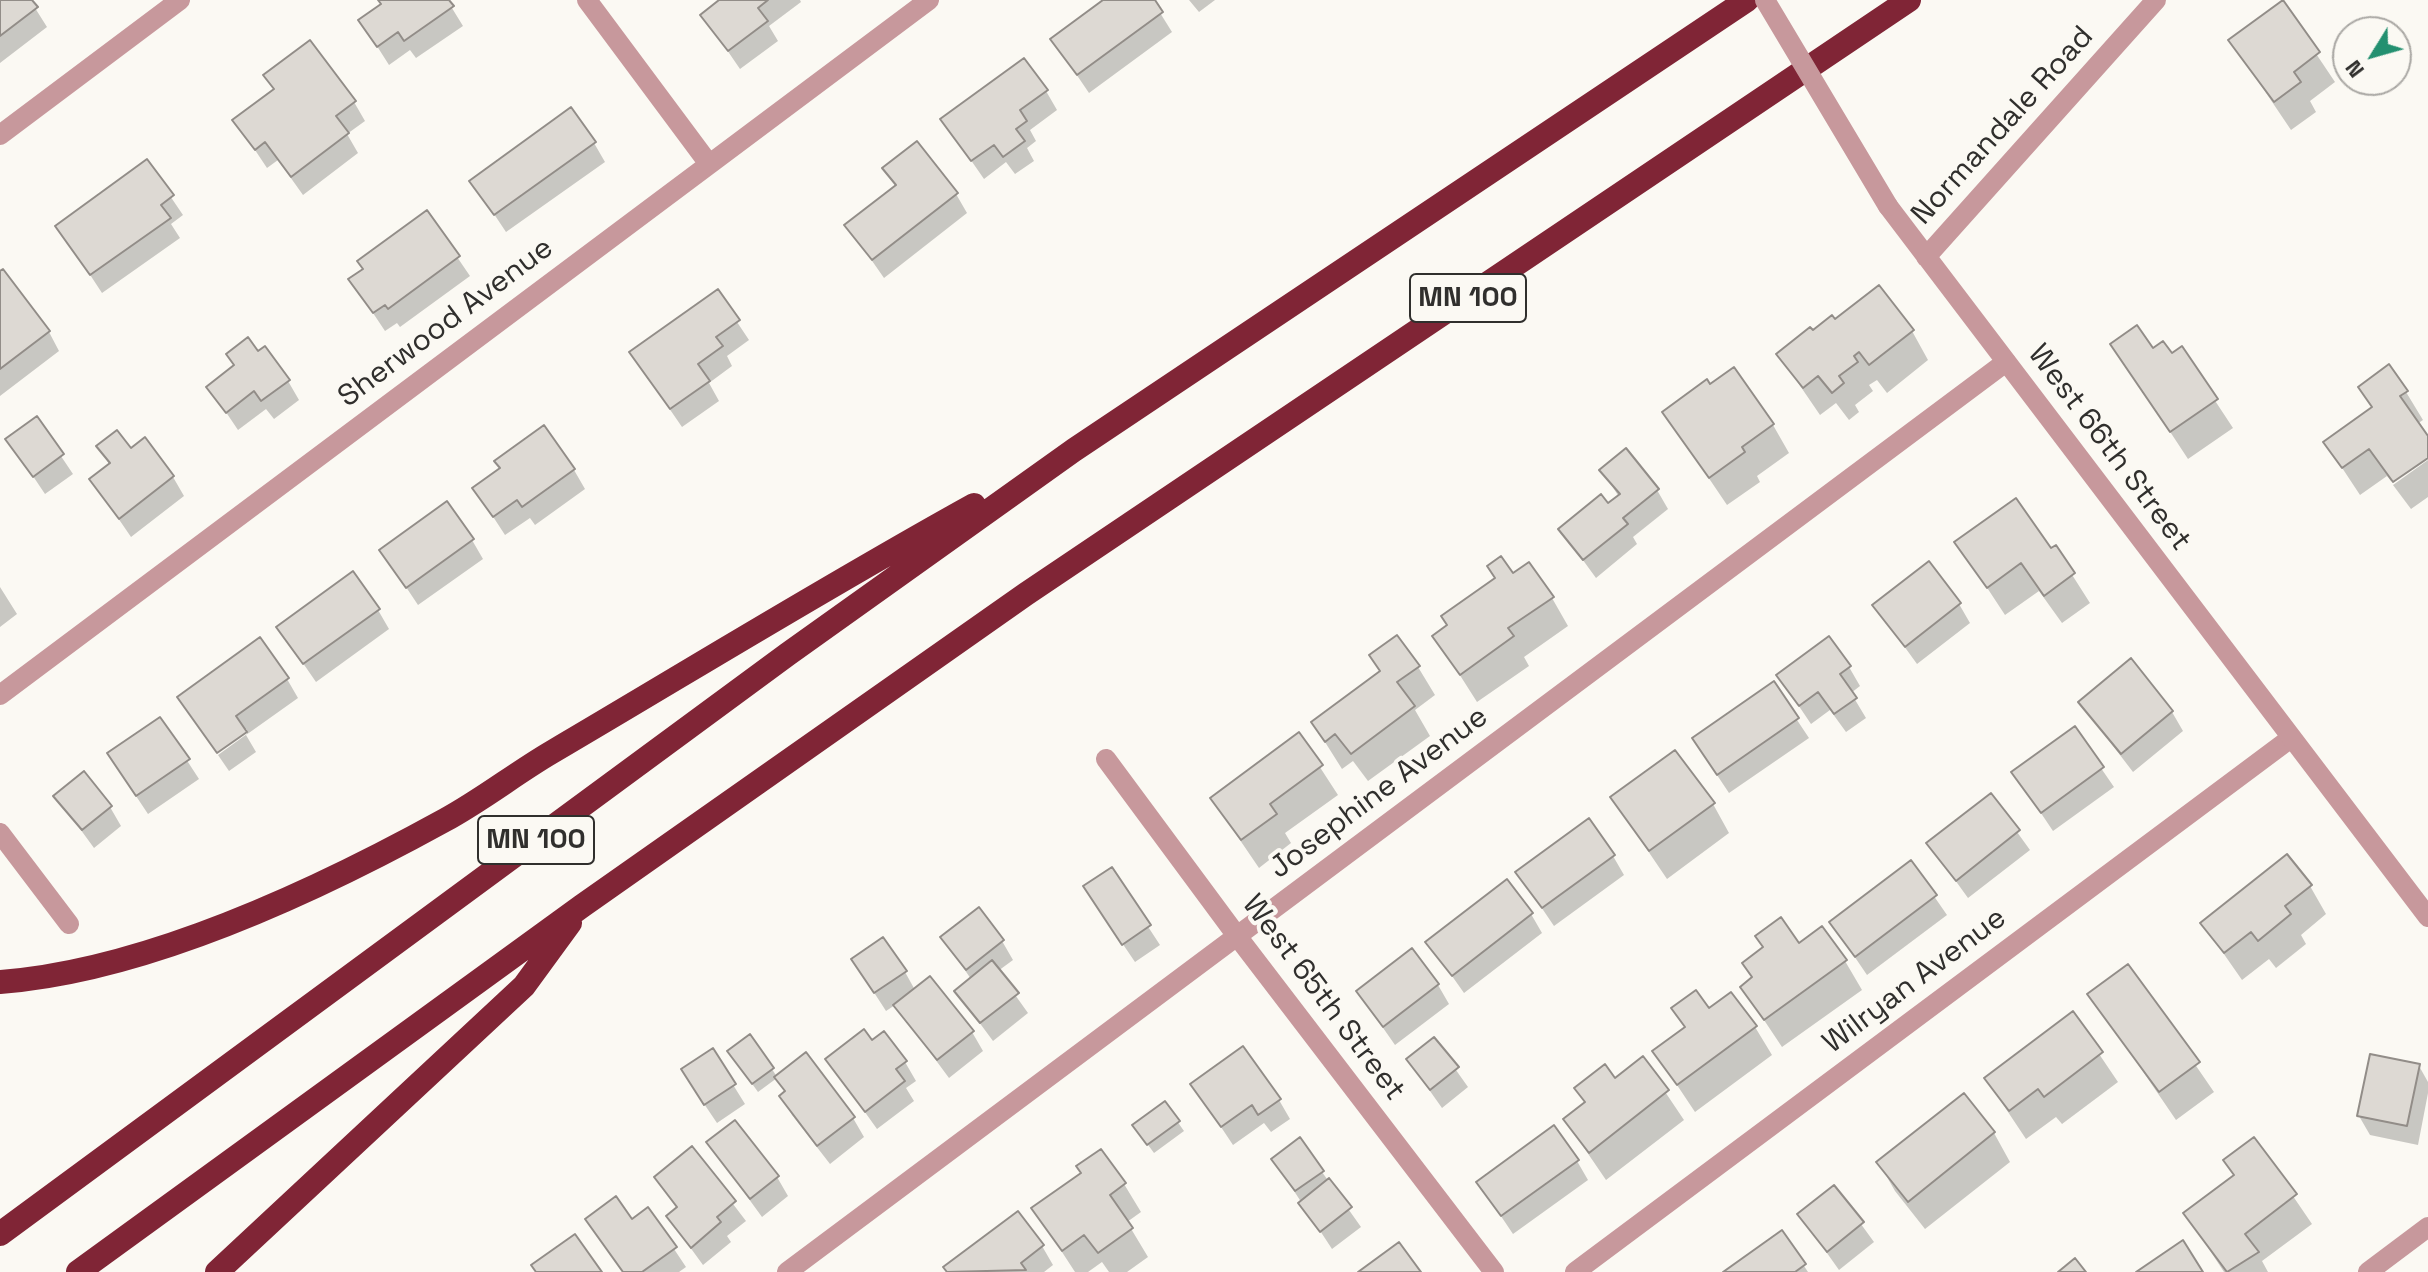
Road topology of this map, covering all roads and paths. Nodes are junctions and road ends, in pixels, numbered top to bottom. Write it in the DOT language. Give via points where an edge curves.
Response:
graph roads {
  1 [pos="180,0"];
  2 [pos="587,0"];
  3 [pos="929,0"];
  4 [pos="1747,0"];
  5 [pos="1765,0"];
  6 [pos="1909,0"];
  7 [pos="2156,0"];
  8 [pos="0,135"];
  9 [pos="709,164"];
  10 [pos="1926,257"];
  11 [pos="2006,362"];
  12 [pos="1074,450"];
  13 [pos="0,695"];
  14 [pos="2291,738"];
  15 [pos="1106,759"];
  16 [pos="0,833"];
  17 [pos="582,906"];
  18 [pos="2428,917"];
  19 [pos="69,924"];
  20 [pos="1237,936"];
  21 [pos="0,982"];
  22 [pos="2428,1227"];
  23 [pos="0,1234"];
  24 [pos="78,1272"];
  25 [pos="217,1272"];
  26 [pos="787,1272"];
  27 [pos="1494,1272"];
  28 [pos="1575,1272"];
  29 [pos="2368,1272"];
  1 -- 8 [label="street"];
  2 -- 9 [label="street"];
  3 -- 9 [label="street, Sherwood Avenue"];
  4 -- 12 [label="highway, MN 100"];
  5 -- 10 [label="street, West 66th Street, bridge" via="1888,206"];
  6 -- 17 [label="highway, MN 100" via="1013,603"];
  7 -- 10 [label="street, Normandale Road"];
  9 -- 13 [label="street, Sherwood Avenue"];
  10 -- 11 [label="street, West 66th Street"];
  11 -- 14 [label="street, West 66th Street"];
  11 -- 20 [label="street, Josephine Avenue"];
  12 -- 21 [label="highway" via="788,610 447,819 339,873 139,954"];
  12 -- 23 [label="highway, MN 100"];
  14 -- 18 [label="street, West 66th Street"];
  14 -- 28 [label="street, Wilryan Avenue"];
  15 -- 20 [label="street, West 65th Street"];
  16 -- 19 [label="street"];
  17 -- 24 [label="highway, MN 100"];
  17 -- 25 [label="highway" via="524,986"];
  20 -- 26 [label="street, Josephine Avenue"];
  20 -- 27 [label="street, West 65th Street"];
  22 -- 29 [label="street"];
}
